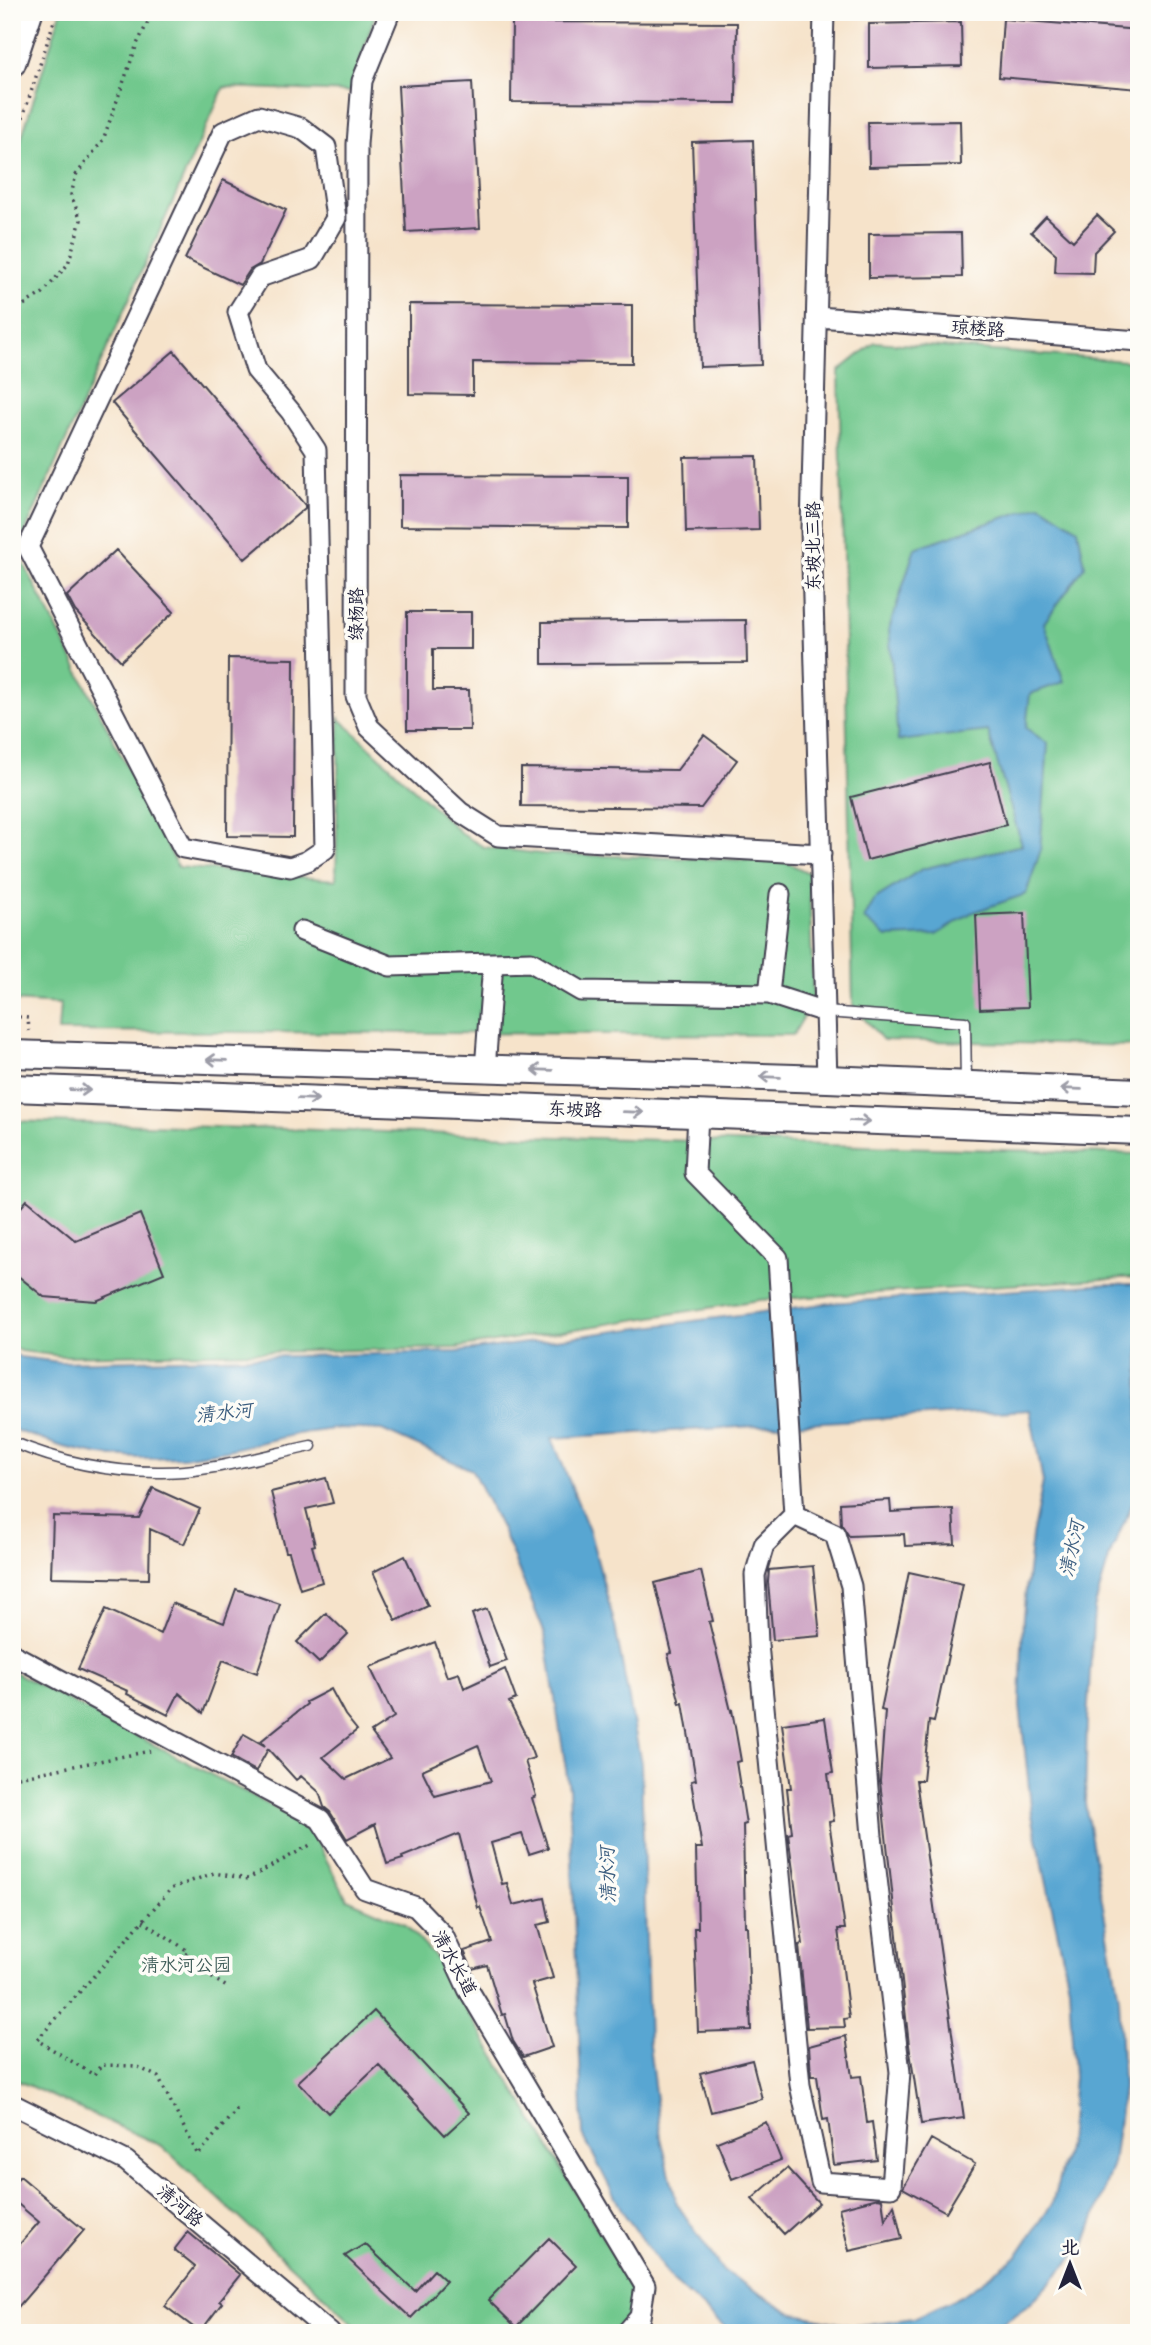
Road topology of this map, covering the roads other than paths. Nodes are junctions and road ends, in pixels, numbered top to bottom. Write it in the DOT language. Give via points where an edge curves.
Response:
graph roads {
  1 [pos="29,12"];
  2 [pos="390,12"];
  3 [pos="824,12"];
  4 [pos="12,63"];
  5 [pos="357,144"];
  6 [pos="326,147"];
  7 [pos="818,317"];
  8 [pos="1139,341"];
  9 [pos="821,854"];
  10 [pos="780,894"];
  11 [pos="302,931"];
  12 [pos="494,963"];
  13 [pos="769,995"];
  14 [pos="825,1012"];
  15 [pos="12,1054"];
  16 [pos="485,1069"];
  17 [pos="827,1079"];
  18 [pos="965,1084"];
  19 [pos="12,1088"];
  20 [pos="1139,1092"];
  21 [pos="698,1115"];
  22 [pos="1139,1131"];
  23 [pos="12,1442"];
  24 [pos="311,1446"];
  25 [pos="794,1515"];
  26 [pos="12,1654"];
  27 [pos="12,2104"];
  28 [pos="330,2333"];
  29 [pos="626,2333"];
  1 -- 4 [label="main road"];
  2 -- 5 [label="street, 绿杨路" via="362,81"];
  3 -- 7 [label="street, 东坡北三路"];
  5 -- 6 [label="street"];
  5 -- 9 [label="street, 绿杨路" via="356,695 369,727 460,812 498,836"];
  6 -- 6 [label="street" via="336,218 312,259 260,277 238,312 256,370 316,450 326,849 290,867 183,848 28,547 223,132 259,116 301,128"];
  7 -- 8 [label="street, 琼楼路"];
  7 -- 9 [label="street, 东坡北三路" via="811,530"];
  9 -- 14 [label="street, 东坡北三路"];
  10 -- 13 [label="street"];
  11 -- 12 [label="street" via="390,966"];
  12 -- 13 [label="street" via="531,962 581,991"];
  12 -- 16 [label="street"];
  13 -- 14 [label="street"];
  14 -- 17 [label="street, 东坡北三路"];
  14 -- 18 [label="lane" via="965,1022"];
  16 -- 15 [label="main road, one-way"];
  17 -- 16 [label="main road, one-way"];
  17 -- 18 [label="main road"];
  20 -- 18 [label="main road, one-way"];
  19 -- 21 [label="main road, 东坡路, one-way"];
  21 -- 22 [label="main road, 东坡路, one-way"];
  21 -- 25 [label="street" via="695,1172 778,1258"];
  23 -- 24 [label="lane" via="103,1469 160,1473"];
  25 -- 25 [label="street" via="835,1534 851,1587 872,1836 901,2072 891,2187 821,2182 800,2085 755,1575 764,1545"];
  26 -- 29 [label="street, 清水长道" via="320,1819 365,1889 416,1907 443,1936 468,1989 645,2286 640,2317"];
  27 -- 28 [label="street, 清河路" via="126,2161"];
}
